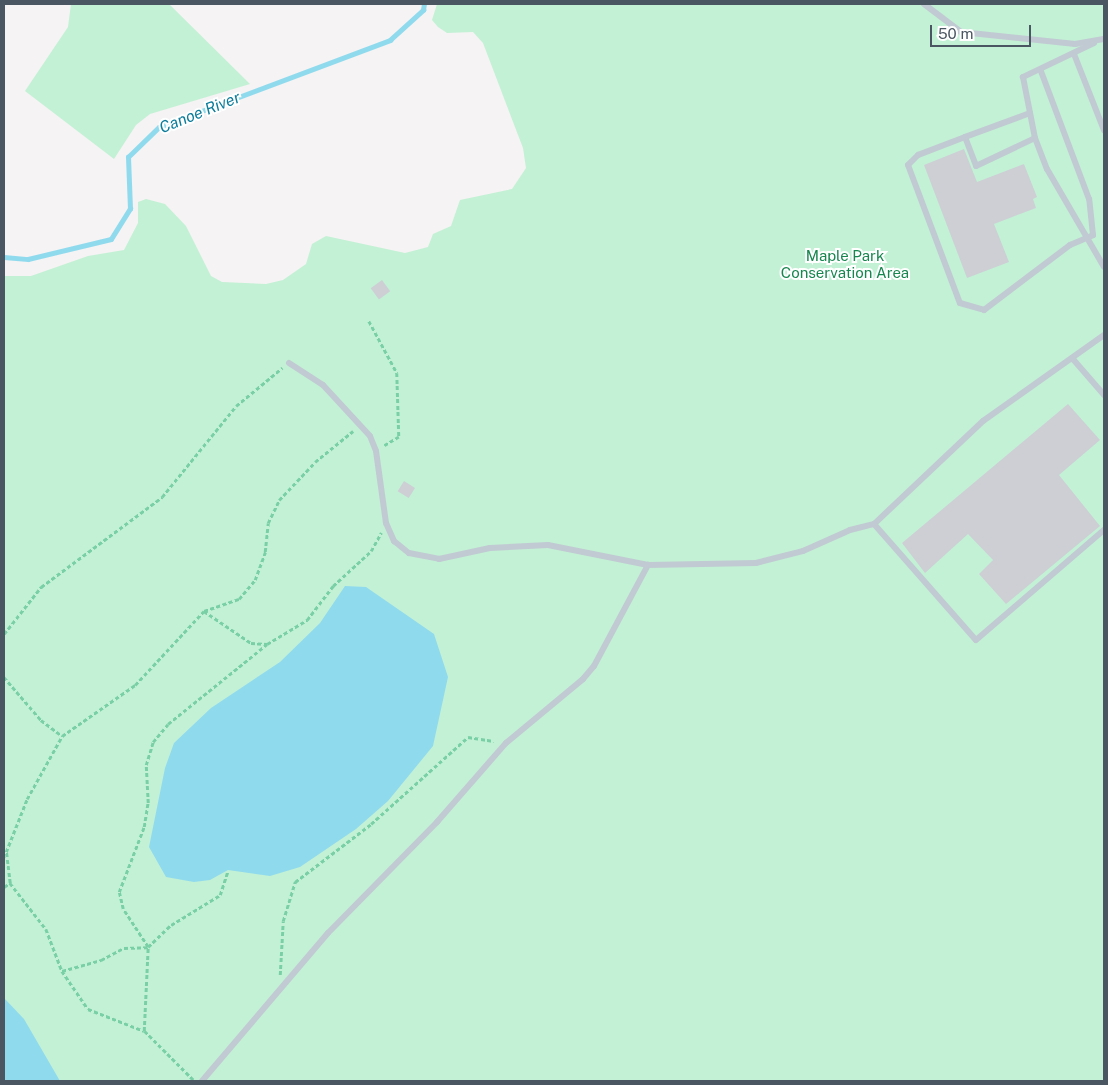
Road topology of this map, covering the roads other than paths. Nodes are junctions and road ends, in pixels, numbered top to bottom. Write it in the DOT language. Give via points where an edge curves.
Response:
graph roads {
  1 [pos="924,4"];
  2 [pos="1104,39"];
  3 [pos="1094,43"];
  4 [pos="1074,54"];
  5 [pos="1041,71"];
  6 [pos="1030,113"];
  7 [pos="1104,130"];
  8 [pos="965,138"];
  9 [pos="1035,138"];
  10 [pos="1087,238"];
  11 [pos="1104,267"];
  12 [pos="1104,335"];
  13 [pos="1072,358"];
  14 [pos="289,363"];
  15 [pos="1104,395"];
  16 [pos="874,524"];
  17 [pos="1104,530"];
  18 [pos="648,565"];
  19 [pos="202,1081"];
  1 -- 3 [label="lane" via="961,32"];
  2 -- 3 [label="lane"];
  3 -- 4 [label="lane"];
  4 -- 5 [label="lane"];
  4 -- 7 [label="lane"];
  5 -- 6 [label="lane" via="1023,77"];
  5 -- 10 [label="lane" via="1089,199 1093,235"];
  6 -- 8 [label="lane"];
  6 -- 9 [label="lane"];
  8 -- 9 [label="lane" via="976,166"];
  8 -- 10 [label="lane" via="918,156 908,165 960,303 984,310 1070,245"];
  9 -- 10 [label="lane" via="1047,170"];
  10 -- 11 [label="lane"];
  12 -- 13 [label="lane"];
  13 -- 15 [label="lane"];
  13 -- 16 [label="lane" via="983,421"];
  14 -- 18 [label="lane" via="323,385 360,425 376,451 386,523 394,541 410,553 438,560 490,548 548,545"];
  16 -- 17 [label="lane" via="976,640"];
  16 -- 18 [label="lane" via="850,530 803,551 756,563"];
  18 -- 19 [label="lane" via="594,666 506,743 280,990"];
}
